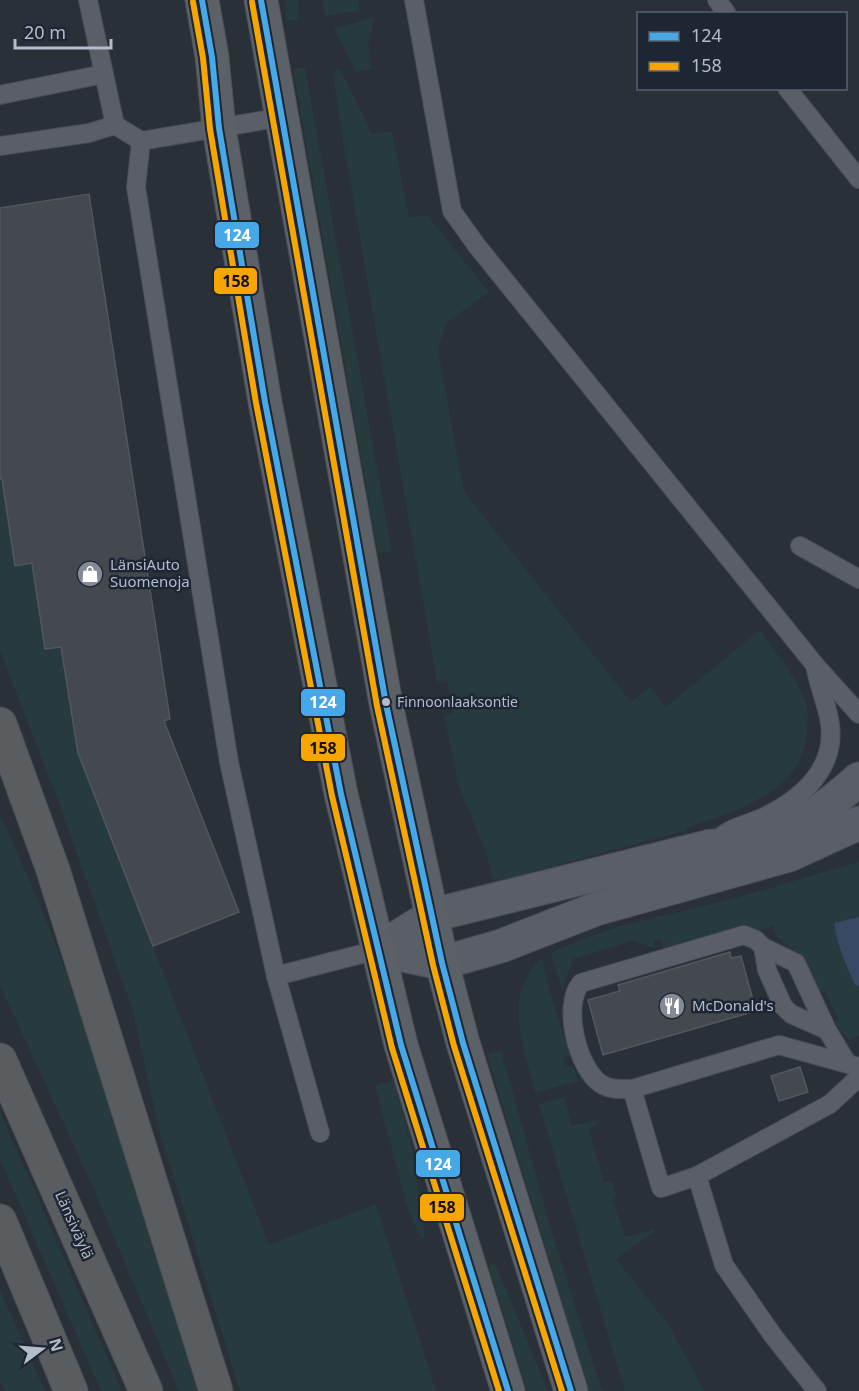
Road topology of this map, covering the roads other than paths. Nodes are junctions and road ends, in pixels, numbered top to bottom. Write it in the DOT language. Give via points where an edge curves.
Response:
graph roads {
  1 [pos="88,0"];
  2 [pos="202,0"];
  3 [pos="261,0"];
  4 [pos="414,0"];
  5 [pos="717,0"];
  6 [pos="726,12"];
  7 [pos="104,74"];
  8 [pos="789,90"];
  9 [pos="0,95"];
  10 [pos="283,117"];
  11 [pos="115,125"];
  12 [pos="219,128"];
  13 [pos="141,141"];
  14 [pos="0,146"];
  15 [pos="859,179"];
  16 [pos="800,546"];
  17 [pos="859,579"];
  18 [pos="815,664"];
  19 [pos="859,714"];
  20 [pos="0,724"];
  21 [pos="0,771"];
  22 [pos="859,779"];
  23 [pos="859,823"];
  24 [pos="711,846"];
  25 [pos="53,870"];
  26 [pos="433,915"];
  27 [pos="764,947"];
  28 [pos="377,950"];
  29 [pos="442,963"];
  30 [pos="276,976"];
  31 [pos="827,1030"];
  32 [pos="0,1060"];
  33 [pos="855,1069"];
  34 [pos="632,1089"];
  35 [pos="320,1133"];
  36 [pos="697,1176"];
  37 [pos="0,1221"];
  38 [pos="71,1391"];
  39 [pos="146,1391"];
  40 [pos="216,1391"];
  41 [pos="508,1391"];
  42 [pos="571,1391"];
  43 [pos="817,1391"];
  1 -- 7 [label="lane"];
  2 -- 12 [label="main road"];
  3 -- 10 [label="main road"];
  4 -- 18 [label="lane" via="452,211"];
  5 -- 6 [label="lane"];
  7 -- 9 [label="lane"];
  7 -- 11 [label="lane"];
  8 -- 15 [label="lane"];
  10 -- 12 [label="lane"];
  10 -- 26 [label="main road" via="386,704"];
  11 -- 13 [label="lane"];
  11 -- 14 [label="lane" via="89,133"];
  12 -- 13 [label="lane"];
  12 -- 28 [label="main road" via="265,402 341,794"];
  13 -- 30 [label="lane" via="136,187 228,762"];
  16 -- 17 [label="lane"];
  18 -- 19 [label="lane"];
  18 -- 24 [label="lane" via="830,735 829,751 821,770 796,799 753,822 725,831"];
  20 -- 25 [label="highway"];
  21 -- 25 [label="highway"];
  22 -- 24 [label="street" via="816,816 788,832 728,848"];
  23 -- 29 [label="street" via="789,855 596,909 501,946"];
  24 -- 26 [label="street"];
  25 -- 40 [label="highway"];
  26 -- 28 [label="street"];
  26 -- 29 [label="main road"];
  27 -- 31 [label="lane" via="796,963"];
  27 -- 31 [label="lane" via="767,970 783,1006 791,1014"];
  27 -- 34 [label="lane" via="744,935 581,983 571,1011 584,1067 609,1088"];
  28 -- 29 [label="street"];
  28 -- 30 [label="lane"];
  28 -- 41 [label="main road" via="401,1045"];
  29 -- 42 [label="main road"];
  30 -- 35 [label="lane"];
  31 -- 33 [label="lane"];
  32 -- 39 [label="highway, Länsiväylä"];
  33 -- 34 [label="lane" via="779,1045"];
  33 -- 36 [label="lane" via="830,1104"];
  34 -- 36 [label="lane" via="661,1188"];
  36 -- 43 [label="lane" via="724,1265"];
  37 -- 38 [label="highway"];
}
